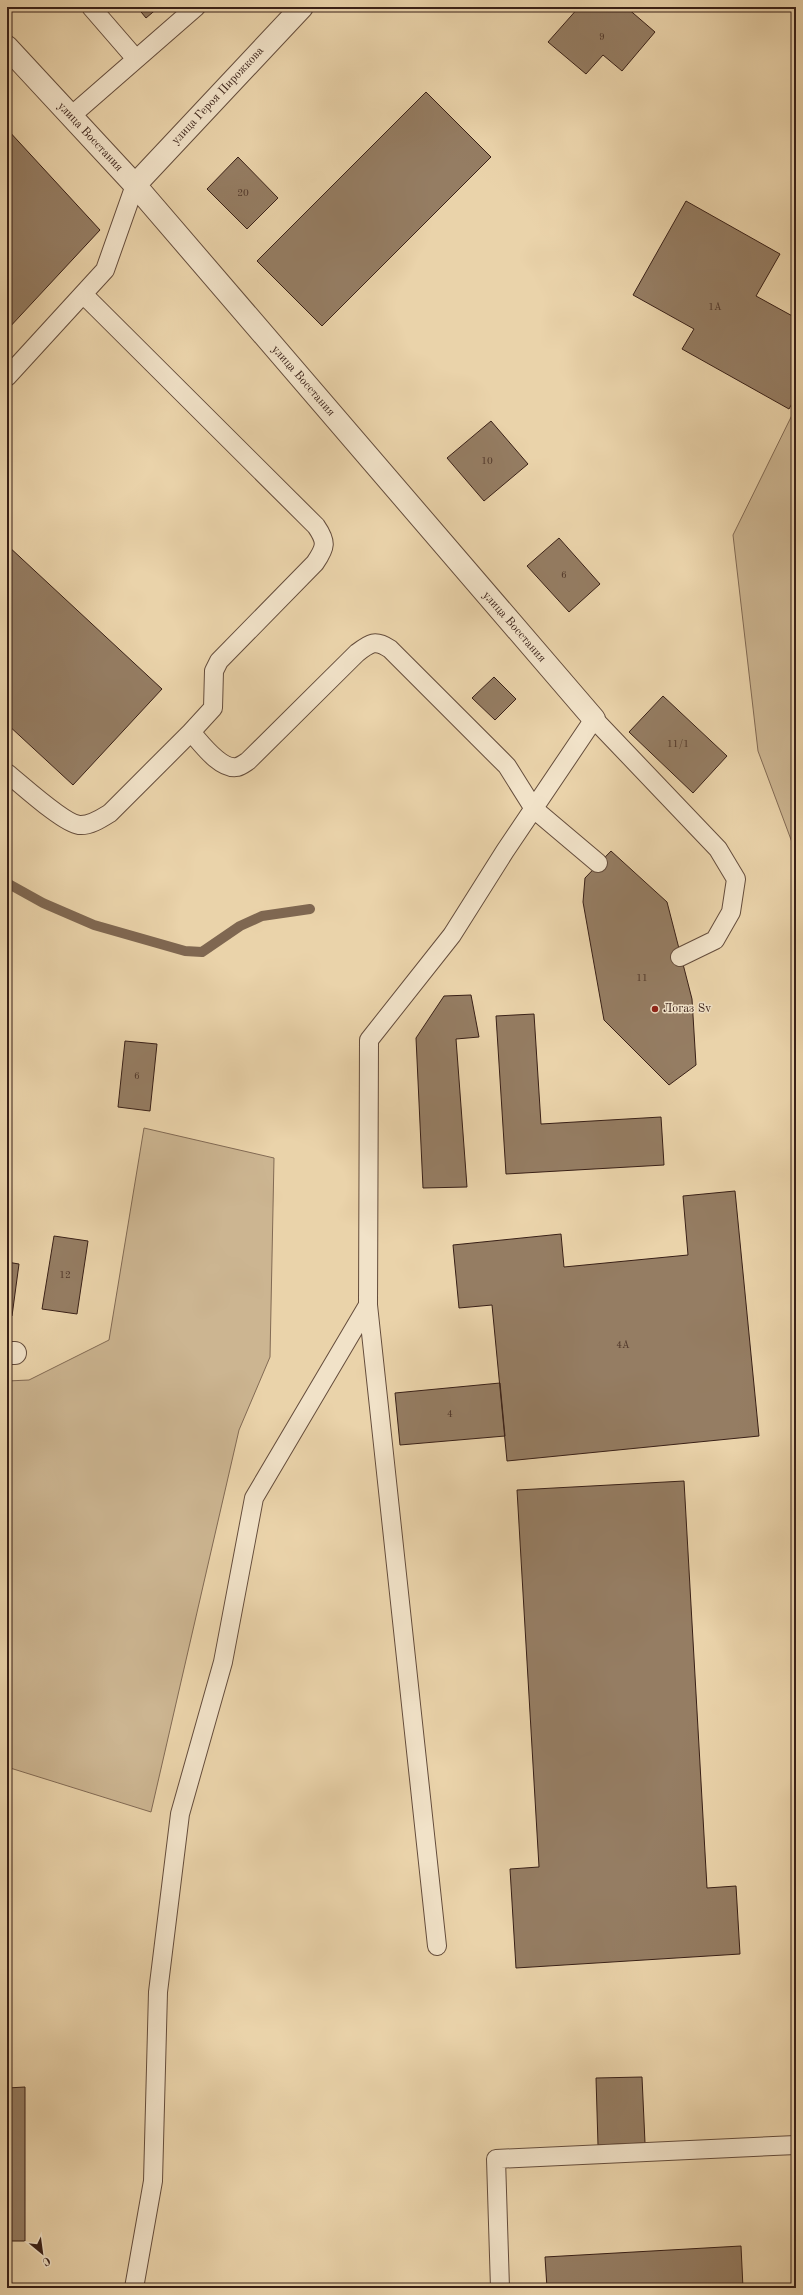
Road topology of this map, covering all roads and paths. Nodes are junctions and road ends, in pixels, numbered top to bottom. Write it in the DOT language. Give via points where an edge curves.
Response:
graph roads {
  1 [pos="91,7"];
  2 [pos="196,7"];
  3 [pos="302,7"];
  4 [pos="7,47"];
  5 [pos="136,59"];
  6 [pos="70,116"];
  7 [pos="135,186"];
  8 [pos="83,294"];
  9 [pos="7,377"];
  10 [pos="594,719"];
  11 [pos="191,732"];
  12 [pos="7,772"];
  13 [pos="534,809"];
  14 [pos="598,864"];
  15 [pos="680,957"];
  16 [pos="368,1305"];
  17 [pos="437,1946"];
  18 [pos="796,2145"];
  19 [pos="134,2288"];
  20 [pos="500,2288"];
  1 -- 5 [label="lane"];
  2 -- 5 [label="lane"];
  3 -- 7 [label="street, улица Героя Пирожкова"];
  4 -- 6 [label="street, улица Восстания"];
  5 -- 6 [label="lane"];
  6 -- 7 [label="street, улица Восстания"];
  7 -- 8 [label="lane" via="105,270"];
  7 -- 10 [label="street, улица Восстания"];
  8 -- 9 [label="lane"];
  8 -- 11 [label="lane" via="316,526 323,536 324,550 315,563 219,661 214,670 213,708"];
  10 -- 13 [label="lane"];
  10 -- 15 [label="lane" via="718,849 736,879 731,912 715,940"];
  11 -- 12 [label="lane" via="110,813 95,822 79,825 62,816"];
  11 -- 13 [label="lane" via="219,760 229,767 238,767 248,762 357,653 370,644 380,643 390,649 507,766"];
  13 -- 14 [label="lane"];
  13 -- 16 [label="lane" via="452,935 369,1040"];
  16 -- 17 [label="lane"];
  16 -- 19 [label="lane" via="254,1498 223,1662 180,1814 158,1992 153,2181"];
  18 -- 20 [label="lane" via="496,2159"];
}
